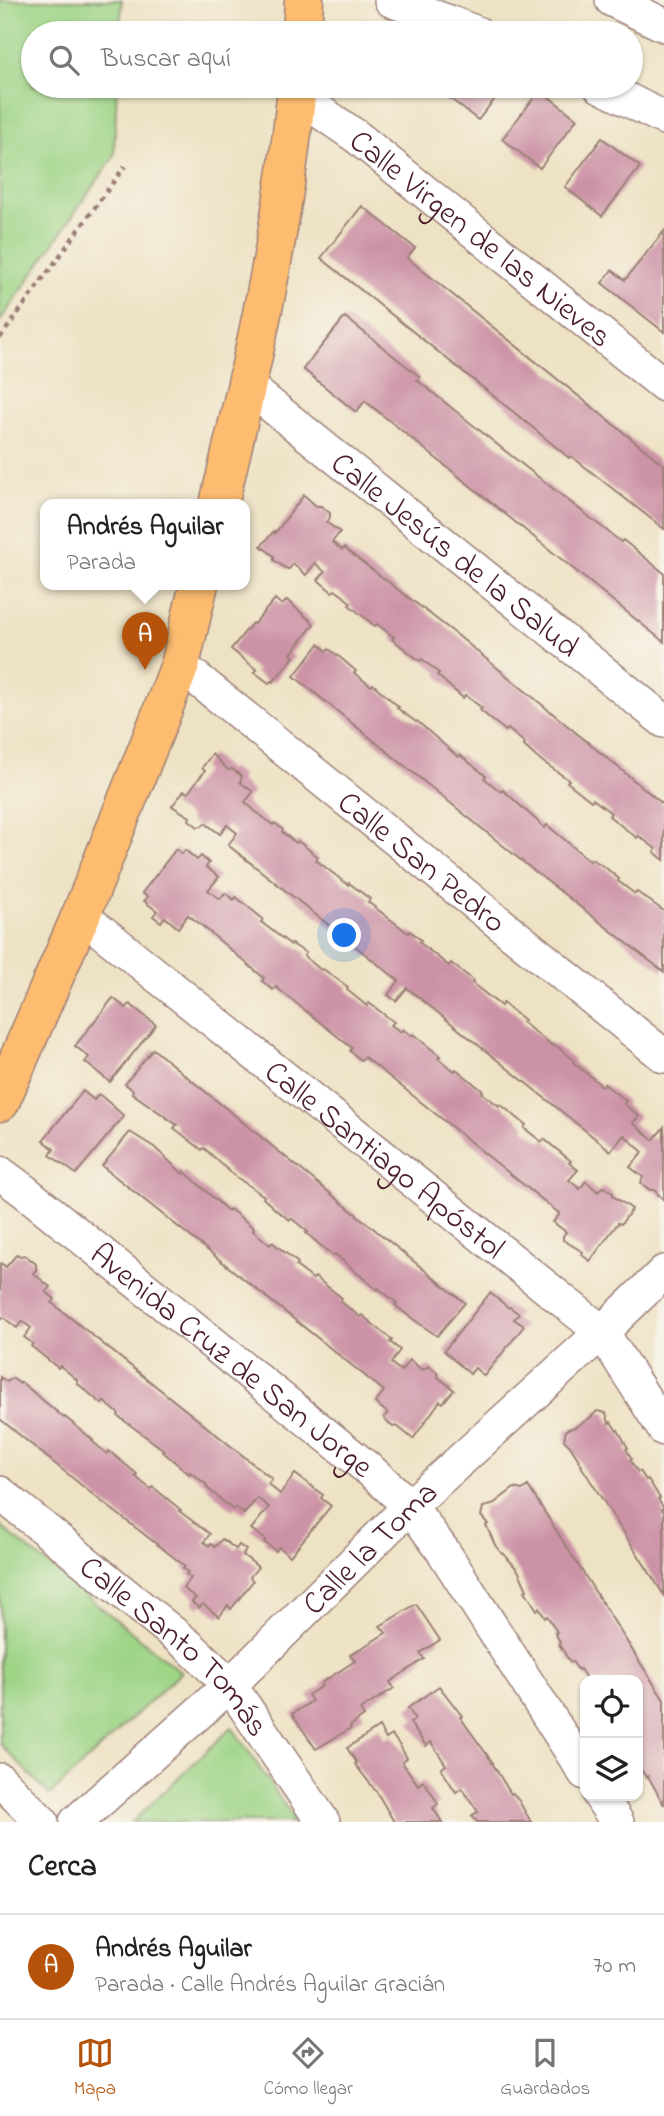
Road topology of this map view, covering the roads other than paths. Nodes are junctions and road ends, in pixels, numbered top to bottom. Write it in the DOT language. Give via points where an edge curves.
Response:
graph roads {
  1 [pos="304,0"];
  2 [pos="391,0"];
  3 [pos="612,0"];
  4 [pos="303,21"];
  5 [pos="446,21"];
  6 [pos="664,25"];
  7 [pos="296,98"];
  8 [pos="307,98"];
  9 [pos="624,98"];
  10 [pos="664,118"];
  11 [pos="664,385"];
  12 [pos="247,386"];
  13 [pos="220,499"];
  14 [pos="198,590"];
  15 [pos="180,664"];
  16 [pos="664,721"];
  17 [pos="81,915"];
  18 [pos="664,1056"];
  19 [pos="0,1102"];
  20 [pos="0,1173"];
  21 [pos="664,1272"];
  22 [pos="602,1332"];
  23 [pos="664,1429"];
  24 [pos="0,1493"];
  25 [pos="410,1506"];
  26 [pos="230,1685"];
  27 [pos="580,1765"];
  28 [pos="0,1780"];
  29 [pos="603,1801"];
  30 [pos="42,1822"];
  31 [pos="76,1822"];
  32 [pos="323,1822"];
  33 [pos="617,1822"];
  1 -- 4 [label="main road"];
  2 -- 5 [label="street"];
  3 -- 6 [label="street"];
  7 -- 12 [label="main road" via="276,242"];
  8 -- 11 [label="street, Calle Virgen de las Nieves"];
  9 -- 10 [label="street"];
  12 -- 13 [label="main road"];
  12 -- 16 [label="street, Calle Jesús de la Salud"];
  14 -- 15 [label="main road"];
  15 -- 17 [label="main road"];
  15 -- 18 [label="street, Calle San Pedro"];
  17 -- 19 [label="main road"];
  17 -- 22 [label="street, Calle Santiago Apóstol"];
  20 -- 25 [label="street, Avenida Cruz de San Jorge"];
  21 -- 22 [label="street, Calle la Toma"];
  22 -- 23 [label="street, Calle Santiago Apóstol"];
  22 -- 25 [label="street, Calle la Toma"];
  24 -- 26 [label="street, Calle Santo Tomás" via="189,1646"];
  25 -- 26 [label="street, Calle la Toma"];
  25 -- 27 [label="street, Avenida Cruz de San Jorge"];
  26 -- 31 [label="street, Calle la Toma"];
  26 -- 32 [label="street, Calle Santo Tomás"];
  28 -- 30 [label="street"];
  29 -- 33 [label="street"];
}
